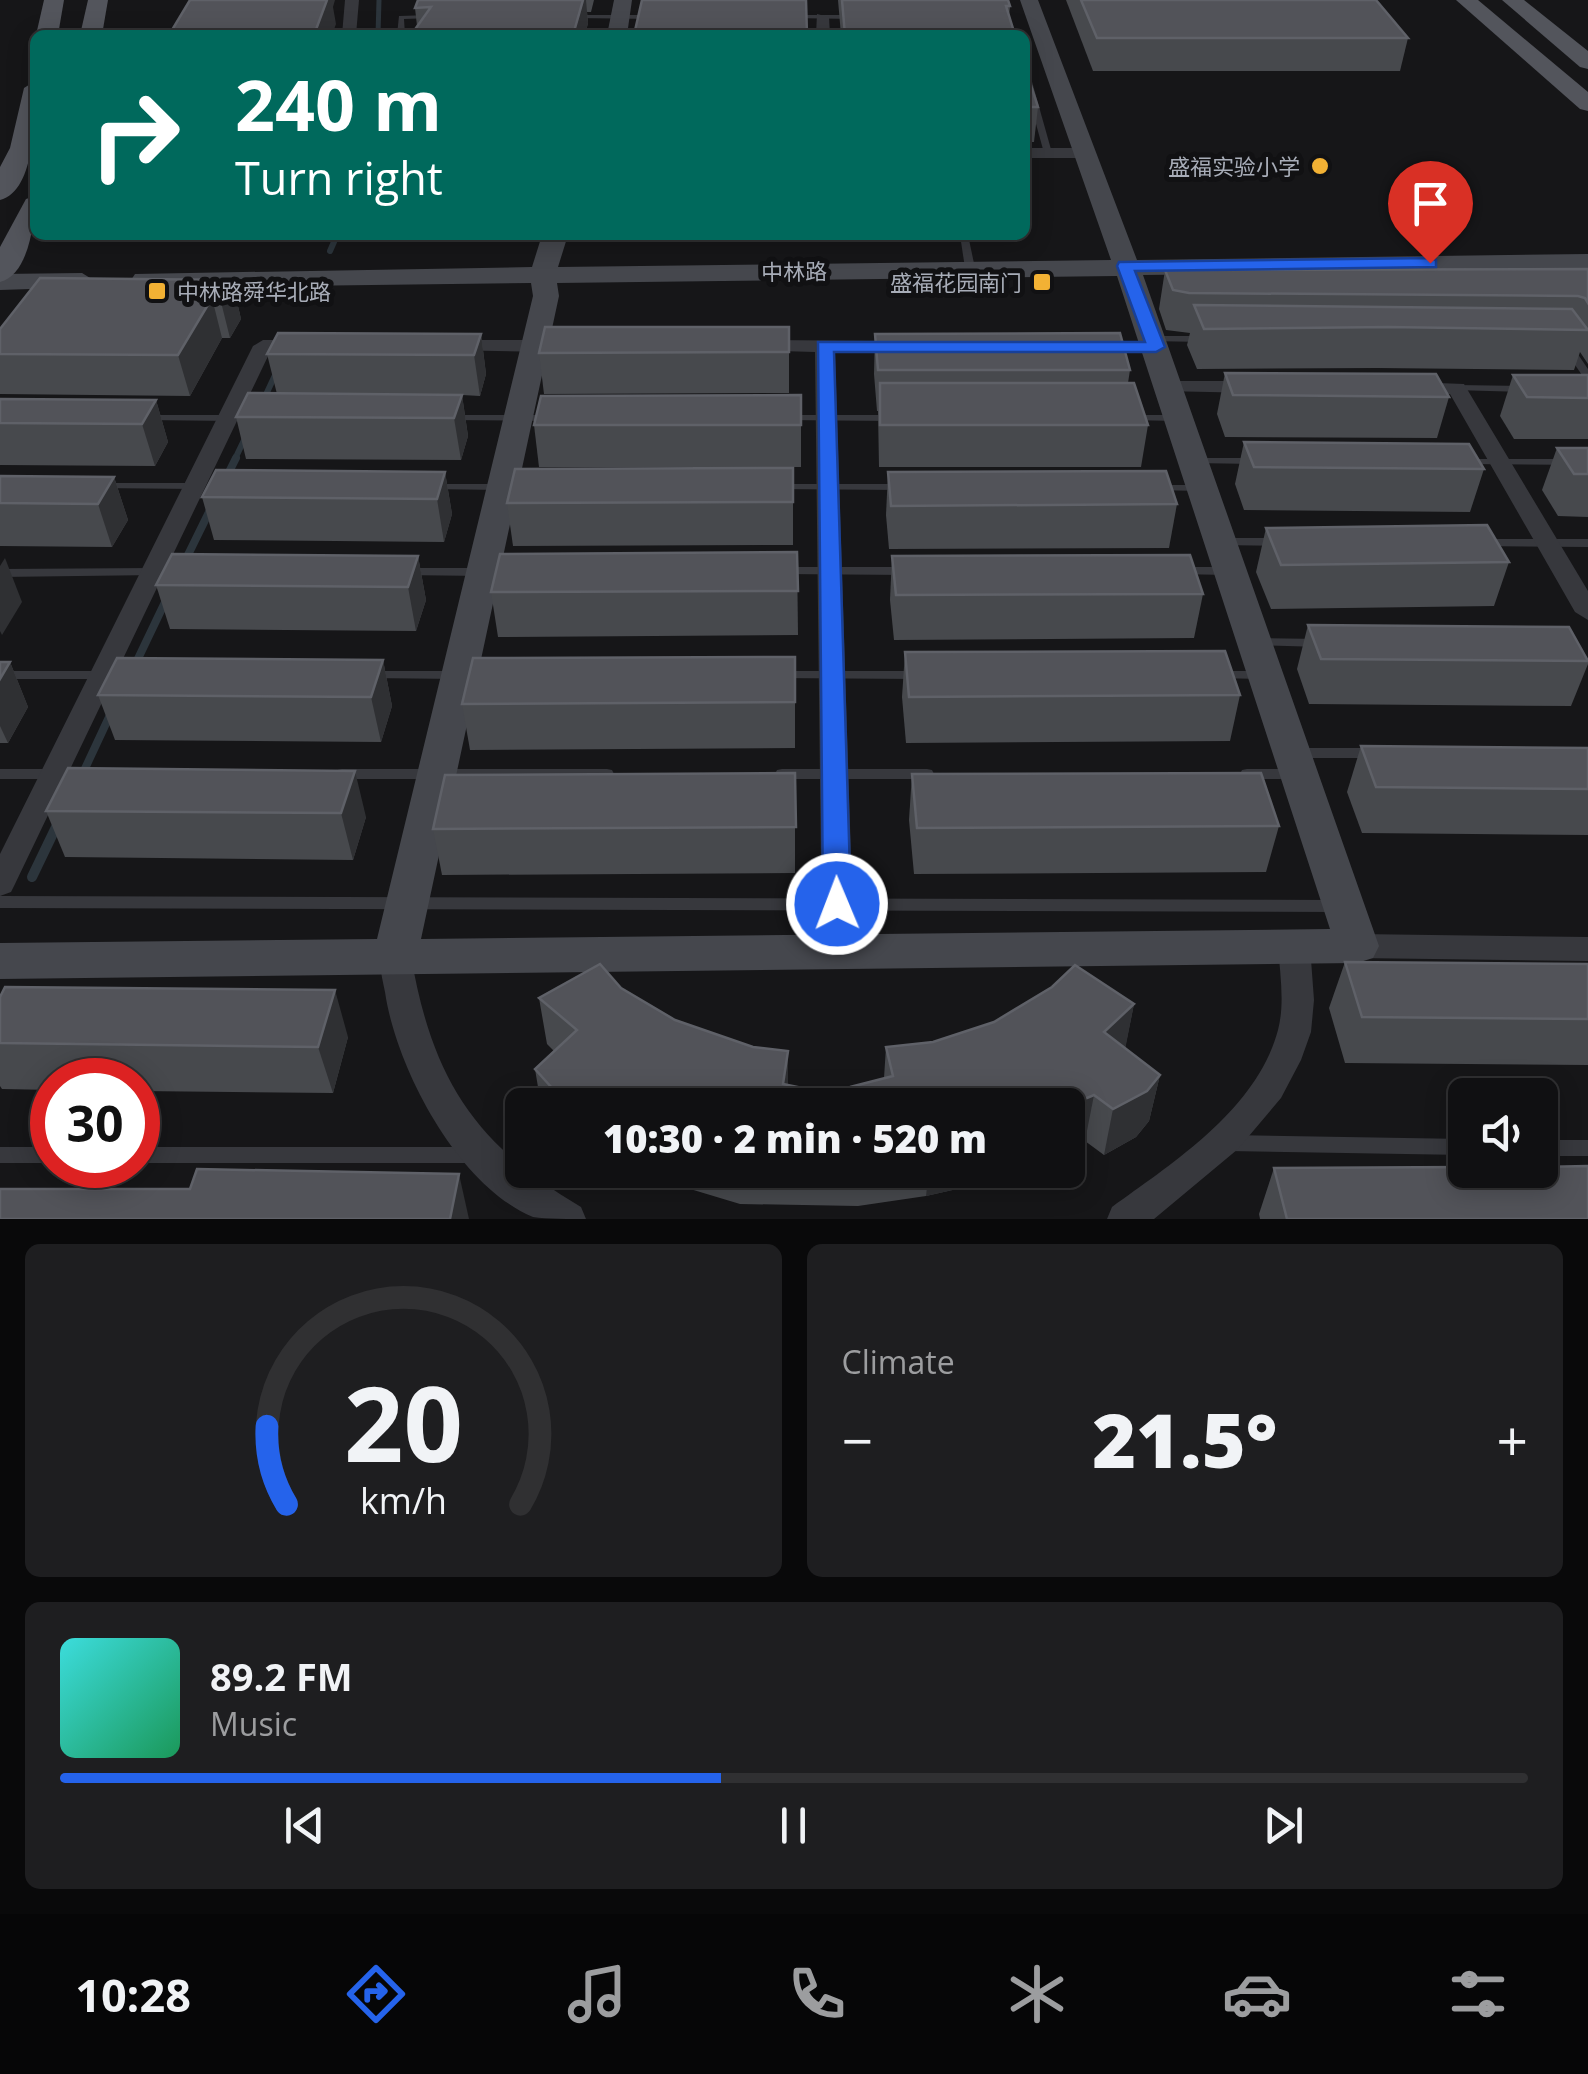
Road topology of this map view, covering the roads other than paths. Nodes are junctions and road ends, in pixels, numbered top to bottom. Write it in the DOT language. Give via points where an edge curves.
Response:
graph roads {
  1 [pos="54,0"];
  2 [pos="98,0"];
  3 [pos="352,0"];
  4 [pos="1029,0"];
  5 [pos="1466,0"];
  6 [pos="1512,0"];
  7 [pos="441,17"];
  8 [pos="560,18"];
  9 [pos="620,18"];
  10 [pos="675,18"];
  11 [pos="785,18"];
  12 [pos="822,18"];
  13 [pos="859,18"];
  14 [pos="48,30"];
  15 [pos="92,30"];
  16 [pos="350,30"];
  17 [pos="401,30"];
  18 [pos="822,30"];
  19 [pos="1588,62"];
  20 [pos="1030,90"];
  21 [pos="1588,104"];
  22 [pos="30,111"];
  23 [pos="1030,116"];
  24 [pos="1038,116"];
  25 [pos="1030,153"];
  26 [pos="1048,153"];
  27 [pos="1084,153"];
  28 [pos="0,192"];
  29 [pos="30,215"];
  30 [pos="553,240"];
  31 [pos="965,240"];
  32 [pos="1588,262"];
  33 [pos="1125,266"];
  34 [pos="970,268"];
  35 [pos="543,274"];
  36 [pos="0,278"];
  37 [pos="1212,340"];
  38 [pos="1564,342"];
  39 [pos="1155,343"];
  40 [pos="322,346"];
  41 [pos="418,346"];
  42 [pos="535,346"];
  43 [pos="574,346"];
  44 [pos="728,346"];
  45 [pos="825,346"];
  46 [pos="926,346"];
  47 [pos="1060,347"];
  48 [pos="1588,376"];
  49 [pos="1284,388"];
  50 [pos="1380,388"];
  51 [pos="1458,388"];
  52 [pos="1532,388"];
  53 [pos="1174,402"];
  54 [pos="133,418"];
  55 [pos="236,418"];
  56 [pos="440,418"];
  57 [pos="518,418"];
  58 [pos="557,418"];
  59 [pos="768,418"];
  60 [pos="826,418"];
  61 [pos="905,418"];
  62 [pos="1121,418"];
  63 [pos="1271,461"];
  64 [pos="1443,462"];
  65 [pos="1500,462"];
  66 [pos="1588,462"];
  67 [pos="1199,474"];
  68 [pos="78,486"];
  69 [pos="202,486"];
  70 [pos="426,487"];
  71 [pos="512,487"];
  72 [pos="770,487"];
  73 [pos="828,487"];
  74 [pos="907,488"];
  75 [pos="1144,488"];
  76 [pos="1298,542"];
  77 [pos="1471,543"];
  78 [pos="1548,543"];
  79 [pos="1588,543"];
  80 [pos="1226,556"];
  81 [pos="772,571"];
  82 [pos="830,571"];
  83 [pos="925,571"];
  84 [pos="1154,571"];
  85 [pos="0,572"];
  86 [pos="160,572"];
  87 [pos="386,572"];
  88 [pos="493,572"];
  89 [pos="1588,612"];
  90 [pos="1333,643"];
  91 [pos="1260,658"];
  92 [pos="0,674"];
  93 [pos="110,674"];
  94 [pos="361,674"];
  95 [pos="470,674"];
  96 [pos="754,674"];
  97 [pos="832,674"];
  98 [pos="930,674"];
  99 [pos="1206,674"];
  100 [pos="1391,754"];
  101 [pos="1296,764"];
  102 [pos="0,774"];
  103 [pos="61,774"];
  104 [pos="323,774"];
  105 [pos="437,774"];
  106 [pos="616,774"];
  107 [pos="775,774"];
  108 [pos="834,774"];
  109 [pos="950,774"];
  110 [pos="1222,774"];
  111 [pos="0,884"];
  112 [pos="0,902"];
  113 [pos="408,903"];
  114 [pos="837,904"];
  115 [pos="1343,906"];
  116 [pos="1294,946"];
  117 [pos="1356,946"];
  118 [pos="1588,949"];
  119 [pos="838,951"];
  120 [pos="395,956"];
  121 [pos="0,961"];
  122 [pos="1219,1143"];
  123 [pos="1448,1147"];
  124 [pos="1558,1148"];
  125 [pos="1588,1148"];
  126 [pos="160,1155"];
  127 [pos="479,1155"];
  128 [pos="0,1156"];
  129 [pos="30,1156"];
  130 [pos="568,1219"];
  131 [pos="1125,1219"];
  1 -- 14 [label="main road"];
  2 -- 15 [label="main road"];
  3 -- 16 [label="street"];
  4 -- 27 [label="street"];
  5 -- 21 [label="main road"];
  6 -- 19 [label="main road"];
  7 -- 17 [label="lane" via="402,17"];
  8 -- 9 [label="lane"];
  9 -- 10 [label="lane"];
  11 -- 12 [label="lane"];
  12 -- 13 [label="lane"];
  12 -- 18 [label="street"];
  20 -- 24 [label="lane"];
  22 -- 28 [label="main road" via="22,148"];
  23 -- 24 [label="lane"];
  24 -- 26 [label="lane"];
  25 -- 26 [label="street"];
  26 -- 27 [label="street"];
  27 -- 33 [label="street"];
  29 -- 36 [label="main road"];
  30 -- 35 [label="street"];
  31 -- 34 [label="lane"];
  32 -- 33 [label="street, 中林路"];
  33 -- 34 [label="street, 中林路"];
  33 -- 39 [label="street"];
  34 -- 35 [label="street, 中林路"];
  35 -- 36 [label="street, 中林路"];
  35 -- 42 [label="street" via="546,296"];
  37 -- 39 [label="lane"];
  38 -- 48 [label="lane"];
  39 -- 47 [label="street"];
  39 -- 53 [label="street"];
  40 -- 55 [label="street" via="263,346"];
  41 -- 42 [label="street"];
  42 -- 43 [label="street"];
  42 -- 57 [label="street"];
  44 -- 45 [label="street"];
  45 -- 46 [label="street"];
  45 -- 60 [label="street"];
  49 -- 53 [label="street"];
  50 -- 51 [label="street"];
  51 -- 52 [label="lane"];
  51 -- 65 [label="street"];
  53 -- 62 [label="lane"];
  53 -- 67 [label="street"];
  54 -- 55 [label="lane"];
  55 -- 69 [label="street"];
  56 -- 57 [label="lane"];
  57 -- 58 [label="lane"];
  57 -- 71 [label="street"];
  59 -- 60 [label="lane"];
  60 -- 61 [label="lane"];
  60 -- 73 [label="street"];
  63 -- 67 [label="lane"];
  64 -- 65 [label="lane"];
  65 -- 66 [label="lane"];
  65 -- 78 [label="street"];
  67 -- 75 [label="lane"];
  67 -- 80 [label="street"];
  68 -- 69 [label="lane"];
  69 -- 86 [label="street"];
  70 -- 71 [label="lane"];
  71 -- 88 [label="street"];
  72 -- 73 [label="lane"];
  73 -- 74 [label="lane"];
  73 -- 82 [label="street"];
  76 -- 80 [label="lane"];
  77 -- 78 [label="lane"];
  78 -- 79 [label="lane"];
  78 -- 89 [label="street"];
  80 -- 84 [label="lane"];
  80 -- 91 [label="street"];
  81 -- 82 [label="lane"];
  82 -- 83 [label="lane"];
  82 -- 97 [label="street"];
  85 -- 86 [label="lane"];
  86 -- 93 [label="street"];
  87 -- 88 [label="lane"];
  88 -- 95 [label="street"];
  90 -- 91 [label="lane"];
  91 -- 99 [label="lane"];
  91 -- 101 [label="street"];
  92 -- 93 [label="lane"];
  93 -- 103 [label="street"];
  94 -- 95 [label="lane"];
  95 -- 105 [label="street"];
  96 -- 97 [label="lane"];
  97 -- 98 [label="lane"];
  97 -- 108 [label="street"];
  100 -- 101 [label="lane"];
  101 -- 110 [label="lane"];
  101 -- 115 [label="street"];
  102 -- 103 [label="lane"];
  103 -- 111 [label="street"];
  104 -- 105 [label="lane"];
  105 -- 106 [label="lane"];
  105 -- 113 [label="street"];
  107 -- 108 [label="lane"];
  108 -- 109 [label="lane"];
  108 -- 114 [label="street"];
  112 -- 113 [label="lane"];
  113 -- 114 [label="lane"];
  113 -- 120 [label="street"];
  114 -- 115 [label="lane"];
  114 -- 119 [label="street"];
  115 -- 117 [label="street"];
  116 -- 117 [label="street"];
  116 -- 119 [label="street"];
  116 -- 122 [label="street" via="1294,1035 1270,1084"];
  117 -- 118 [label="street"];
  119 -- 120 [label="street"];
  120 -- 121 [label="street"];
  120 -- 127 [label="street" via="401,1009 420,1060 447,1116"];
  122 -- 123 [label="lane"];
  122 -- 131 [label="street"];
  124 -- 125 [label="lane"];
  126 -- 127 [label="lane"];
  127 -- 130 [label="street"];
  128 -- 129 [label="lane"];
}
